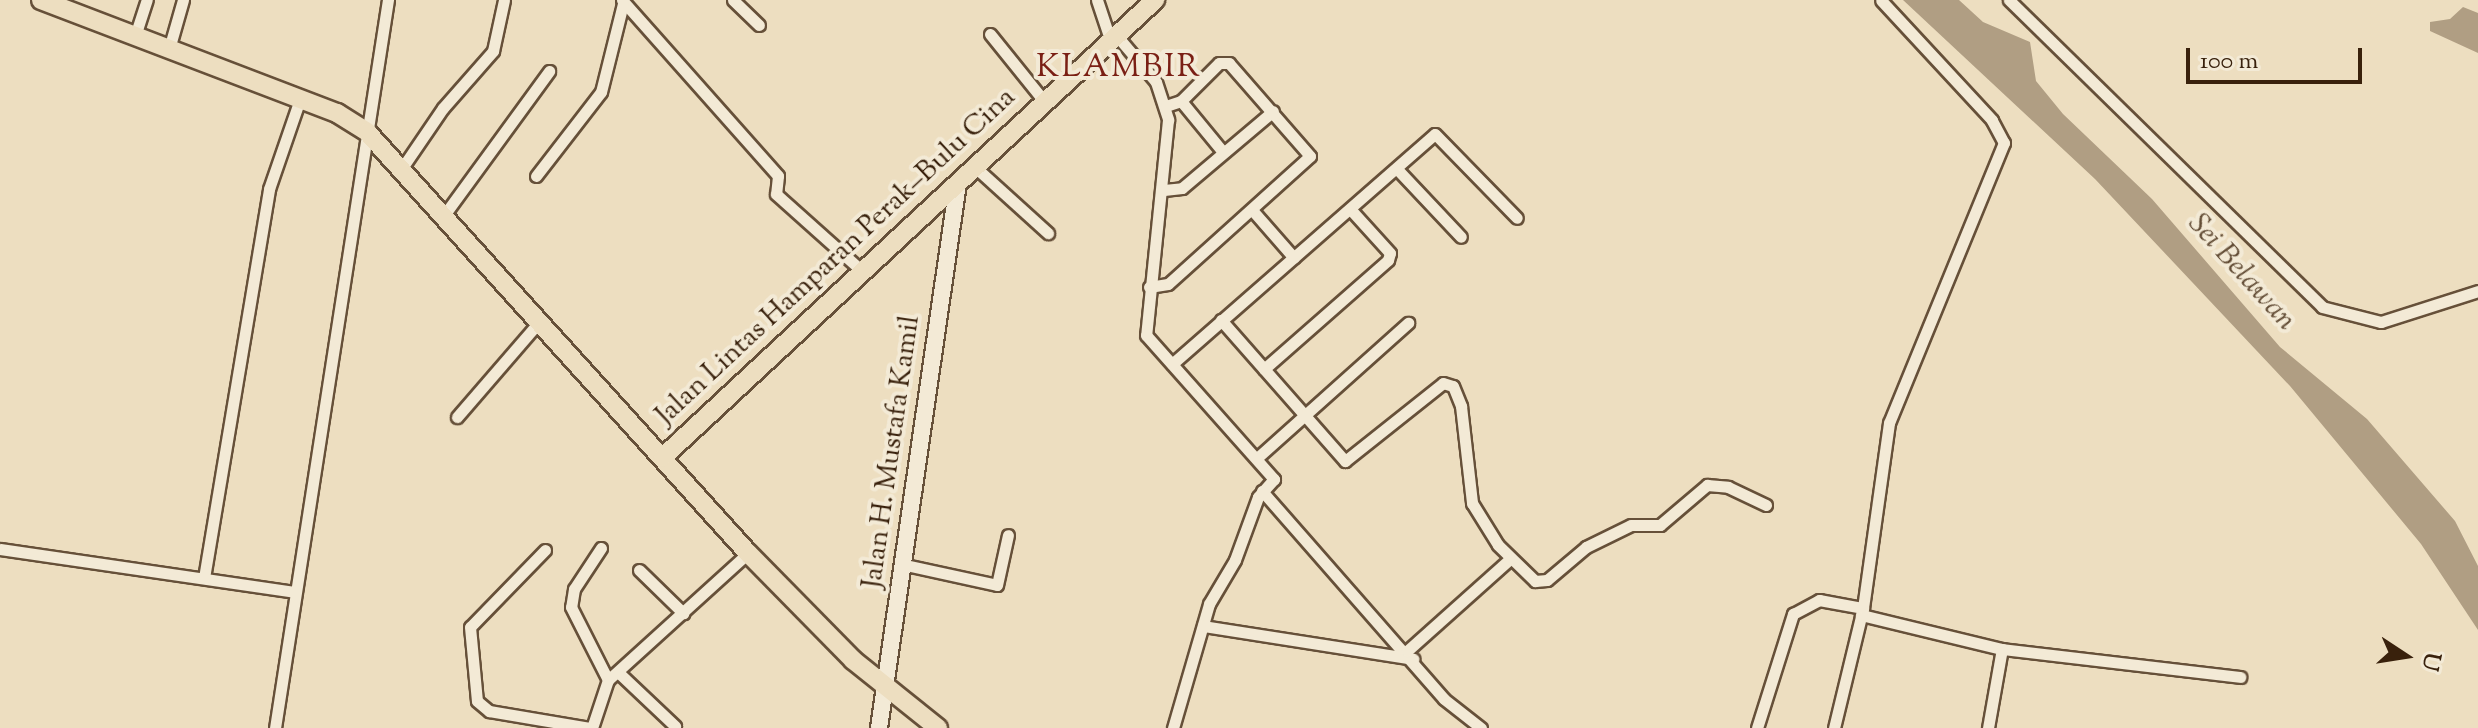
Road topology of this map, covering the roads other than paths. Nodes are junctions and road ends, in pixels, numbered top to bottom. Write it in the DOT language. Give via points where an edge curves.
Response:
graph roads {
  1 [pos="41,0"];
  2 [pos="147,0"];
  3 [pos="183,0"];
  4 [pos="388,0"];
  5 [pos="504,0"];
  6 [pos="733,0"];
  7 [pos="1097,0"];
  8 [pos="1155,0"];
  9 [pos="1881,0"];
  10 [pos="2009,0"];
  11 [pos="622,2"];
  12 [pos="759,25"];
  13 [pos="990,34"];
  14 [pos="135,36"];
  15 [pos="1114,39"];
  16 [pos="169,49"];
  17 [pos="549,71"];
  18 [pos="300,99"];
  19 [pos="1044,101"];
  20 [pos="1181,101"];
  21 [pos="1166,106"];
  22 [pos="1273,111"];
  23 [pos="367,132"];
  24 [pos="1223,152"];
  25 [pos="974,166"];
  26 [pos="1397,169"];
  27 [pos="400,171"];
  28 [pos="536,176"];
  29 [pos="958,183"];
  30 [pos="1164,190"];
  31 [pos="1351,210"];
  32 [pos="1253,211"];
  33 [pos="442,218"];
  34 [pos="1517,218"];
  35 [pos="1048,233"];
  36 [pos="1461,237"];
  37 [pos="1294,258"];
  38 [pos="862,271"];
  39 [pos="1149,287"];
  40 [pos="2478,291"];
  41 [pos="1221,320"];
  42 [pos="538,323"];
  43 [pos="1408,323"];
  44 [pos="1172,364"];
  45 [pos="1264,369"];
  46 [pos="457,417"];
  47 [pos="1304,418"];
  48 [pos="663,457"];
  49 [pos="1257,458"];
  50 [pos="1262,491"];
  51 [pos="1766,505"];
  52 [pos="1008,535"];
  53 [pos="601,548"];
  54 [pos="0,549"];
  55 [pos="545,550"];
  56 [pos="748,553"];
  57 [pos="1510,559"];
  58 [pos="901,564"];
  59 [pos="639,570"];
  60 [pos="204,578"];
  61 [pos="294,592"];
  62 [pos="1862,612"];
  63 [pos="683,613"];
  64 [pos="1203,626"];
  65 [pos="2002,649"];
  66 [pos="1410,655"];
  67 [pos="620,674"];
  68 [pos="2240,677"];
  69 [pos="608,680"];
  70 [pos="885,686"];
  71 [pos="675,726"];
  72 [pos="275,728"];
  73 [pos="591,728"];
  74 [pos="879,728"];
  75 [pos="938,728"];
  76 [pos="1173,728"];
  77 [pos="1481,728"];
  78 [pos="1757,728"];
  79 [pos="1834,728"];
  80 [pos="1988,728"];
  1 -- 14 [label="main road"];
  2 -- 14 [label="street"];
  3 -- 16 [label="street"];
  4 -- 23 [label="street"];
  5 -- 27 [label="street" via="496,46"];
  6 -- 12 [label="street"];
  7 -- 15 [label="street"];
  8 -- 15 [label="main road, Jalan Lintas Hamparan Perak–Bulu Cina"];
  9 -- 62 [label="street" via="1992,120 2004,143 1889,423"];
  10 -- 40 [label="street" via="2322,307 2381,322"];
  11 -- 28 [label="street" via="601,92"];
  11 -- 38 [label="street" via="778,176 776,194"];
  13 -- 19 [label="street"];
  14 -- 16 [label="main road"];
  15 -- 19 [label="main road, Jalan Lintas Hamparan Perak–Bulu Cina"];
  15 -- 21 [label="street" via="1156,82"];
  16 -- 18 [label="main road"];
  17 -- 33 [label="street"];
  18 -- 23 [label="main road"];
  18 -- 60 [label="street" via="269,189"];
  19 -- 25 [label="main road, Jalan Lintas Hamparan Perak–Bulu Cina"];
  20 -- 21 [label="street"];
  20 -- 22 [label="street" via="1224,62"];
  20 -- 24 [label="street"];
  21 -- 30 [label="street"];
  22 -- 24 [label="street"];
  22 -- 32 [label="street" via="1310,156"];
  23 -- 27 [label="main road"];
  23 -- 61 [label="street"];
  24 -- 30 [label="street" via="1182,188"];
  25 -- 29 [label="main road, Jalan Lintas Hamparan Perak–Bulu Cina"];
  25 -- 35 [label="street"];
  26 -- 31 [label="street"];
  26 -- 34 [label="street" via="1438,134"];
  26 -- 36 [label="street"];
  27 -- 33 [label="main road"];
  29 -- 38 [label="main road, Jalan Lintas Hamparan Perak–Bulu Cina"];
  29 -- 58 [label="street, Jalan H. Mustafa Kamil"];
  30 -- 39 [label="street"];
  31 -- 37 [label="street"];
  31 -- 45 [label="street" via="1390,253 1388,260"];
  32 -- 37 [label="street"];
  32 -- 39 [label="street" via="1168,284"];
  33 -- 42 [label="main road"];
  37 -- 41 [label="street"];
  38 -- 48 [label="main road, Jalan Lintas Hamparan Perak–Bulu Cina"];
  39 -- 44 [label="street" via="1146,335"];
  41 -- 44 [label="street"];
  41 -- 45 [label="street"];
  42 -- 46 [label="street"];
  42 -- 48 [label="main road"];
  43 -- 47 [label="street"];
  44 -- 49 [label="street"];
  45 -- 47 [label="street"];
  47 -- 49 [label="street"];
  47 -- 57 [label="street" via="1345,461 1443,383 1453,386 1461,406 1464,472 1472,503"];
  48 -- 56 [label="main road"];
  49 -- 50 [label="street" via="1274,479"];
  50 -- 64 [label="street"];
  50 -- 66 [label="street"];
  51 -- 57 [label="street" via="1728,487 1707,485 1660,525 1631,525 1601,539 1547,580 1535,581"];
  52 -- 58 [label="street" via="997,585"];
  53 -- 69 [label="street" via="574,589 571,607"];
  54 -- 60 [label="street"];
  55 -- 73 [label="street" via="470,627 477,701 489,711"];
  56 -- 63 [label="street"];
  56 -- 70 [label="main road"];
  57 -- 66 [label="street"];
  58 -- 70 [label="street, Jalan H. Mustafa Kamil"];
  59 -- 63 [label="street"];
  60 -- 61 [label="street"];
  61 -- 72 [label="street"];
  62 -- 65 [label="street"];
  62 -- 78 [label="street" via="1819,600 1793,614"];
  62 -- 79 [label="street"];
  63 -- 67 [label="street"];
  64 -- 66 [label="street"];
  64 -- 76 [label="street"];
  65 -- 68 [label="street"];
  65 -- 80 [label="street"];
  66 -- 77 [label="street" via="1444,699"];
  67 -- 69 [label="street"];
  67 -- 71 [label="street"];
  69 -- 73 [label="street"];
  70 -- 74 [label="street, Jalan H. Mustafa Kamil"];
  70 -- 75 [label="main road"];
}
